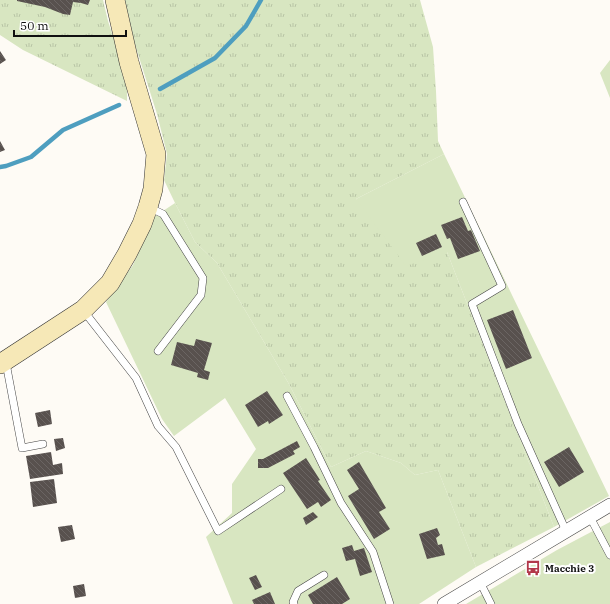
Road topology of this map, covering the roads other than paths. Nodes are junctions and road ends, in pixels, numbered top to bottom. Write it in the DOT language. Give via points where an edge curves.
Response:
graph roads {
  1 [pos="115,0"];
  2 [pos="463,202"];
  3 [pos="148,207"];
  4 [pos="83,310"];
  5 [pos="158,351"];
  6 [pos="3,362"];
  7 [pos="287,396"];
  8 [pos="43,444"];
  9 [pos="281,489"];
  10 [pos="610,505"];
  11 [pos="590,517"];
  12 [pos="566,531"];
  13 [pos="610,555"];
  14 [pos="324,574"];
  15 [pos="480,582"];
  16 [pos="294,604"];
  17 [pos="390,604"];
  18 [pos="444,604"];
  19 [pos="491,604"];
  1 -- 3 [label="main road" via="129,62 156,154 153,189"];
  2 -- 12 [label="lane" via="502,286 472,304 518,424"];
  3 -- 4 [label="main road" via="128,254 110,282"];
  3 -- 5 [label="lane" via="164,214 203,278 201,295"];
  4 -- 6 [label="main road"];
  4 -- 9 [label="lane" via="136,378 158,426 176,447 218,531"];
  6 -- 8 [label="lane" via="22,448"];
  7 -- 17 [label="lane" via="341,503 373,552"];
  10 -- 11 [label="street"];
  11 -- 12 [label="street"];
  11 -- 13 [label="lane"];
  12 -- 15 [label="street"];
  14 -- 16 [label="lane" via="298,591"];
  15 -- 18 [label="street"];
  15 -- 19 [label="lane"];
}
